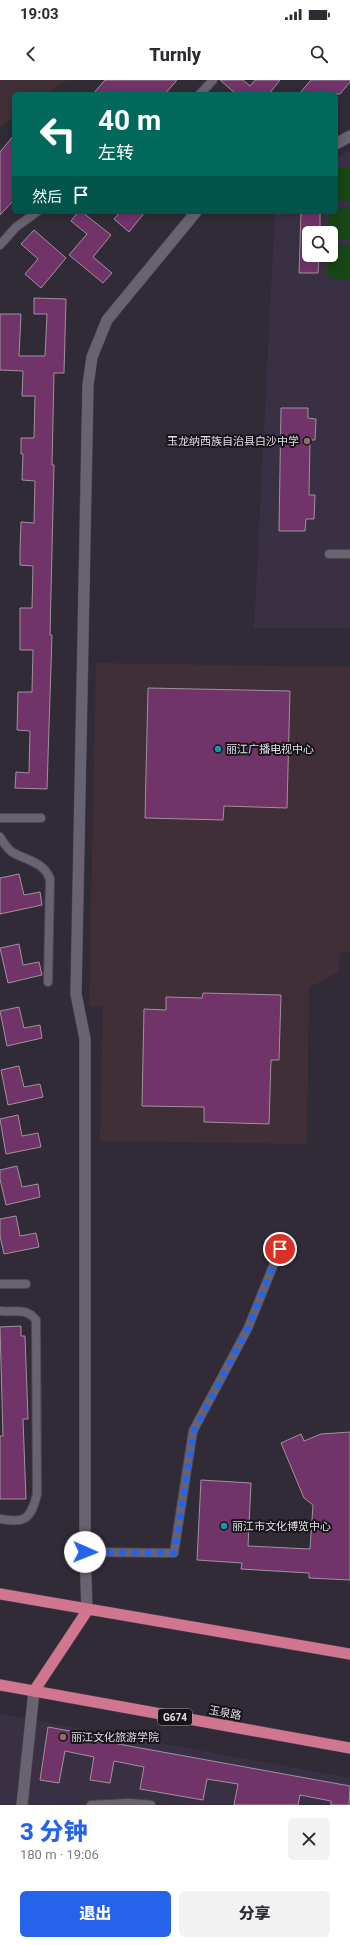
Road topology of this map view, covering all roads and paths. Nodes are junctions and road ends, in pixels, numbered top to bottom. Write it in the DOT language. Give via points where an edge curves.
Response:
graph roads {
  1 [pos="213,80"];
  2 [pos="202,92"];
  3 [pos="350,136"];
  4 [pos="338,143"];
  5 [pos="34,214"];
  6 [pos="194,214"];
  7 [pos="0,244"];
  8 [pos="329,554"];
  9 [pos="350,554"];
  10 [pos="0,818"];
  11 [pos="41,818"];
  12 [pos="0,836"];
  13 [pos="48,982"];
  14 [pos="280,1249"];
  15 [pos="0,1284"];
  16 [pos="26,1284"];
  17 [pos="0,1311"];
  18 [pos="0,1519"];
  19 [pos="85,1552"];
  20 [pos="0,1594"];
  21 [pos="87,1610"];
  22 [pos="350,1654"];
  23 [pos="0,1685"];
  24 [pos="34,1691"];
  25 [pos="350,1748"];
  26 [pos="22,1805"];
  27 [pos="91,1805"];
  28 [pos="151,1805"];
  1 -- 2 [label="lane"];
  3 -- 4 [label="street"];
  5 -- 7 [label="lane" via="16,227"];
  6 -- 19 [label="street" via="107,320 92,357 88,385 76,994 85,1039"];
  8 -- 9 [label="lane"];
  10 -- 11 [label="lane"];
  12 -- 13 [label="lane" via="11,851 44,868 50,879"];
  14 -- 19 [label="lane" via="248,1328 194,1431 174,1553"];
  15 -- 16 [label="lane"];
  17 -- 18 [label="lane" via="22,1310 36,1320 37,1494 33,1512 28,1516 16,1521"];
  19 -- 21 [label="street"];
  20 -- 21 [label="highway"];
  21 -- 22 [label="highway"];
  21 -- 24 [label="highway"];
  23 -- 24 [label="highway, 玉泉路 / G674"];
  24 -- 25 [label="highway, 玉泉路 / G674"];
  24 -- 26 [label="street"];
  27 -- 28 [label="lane"];
}
